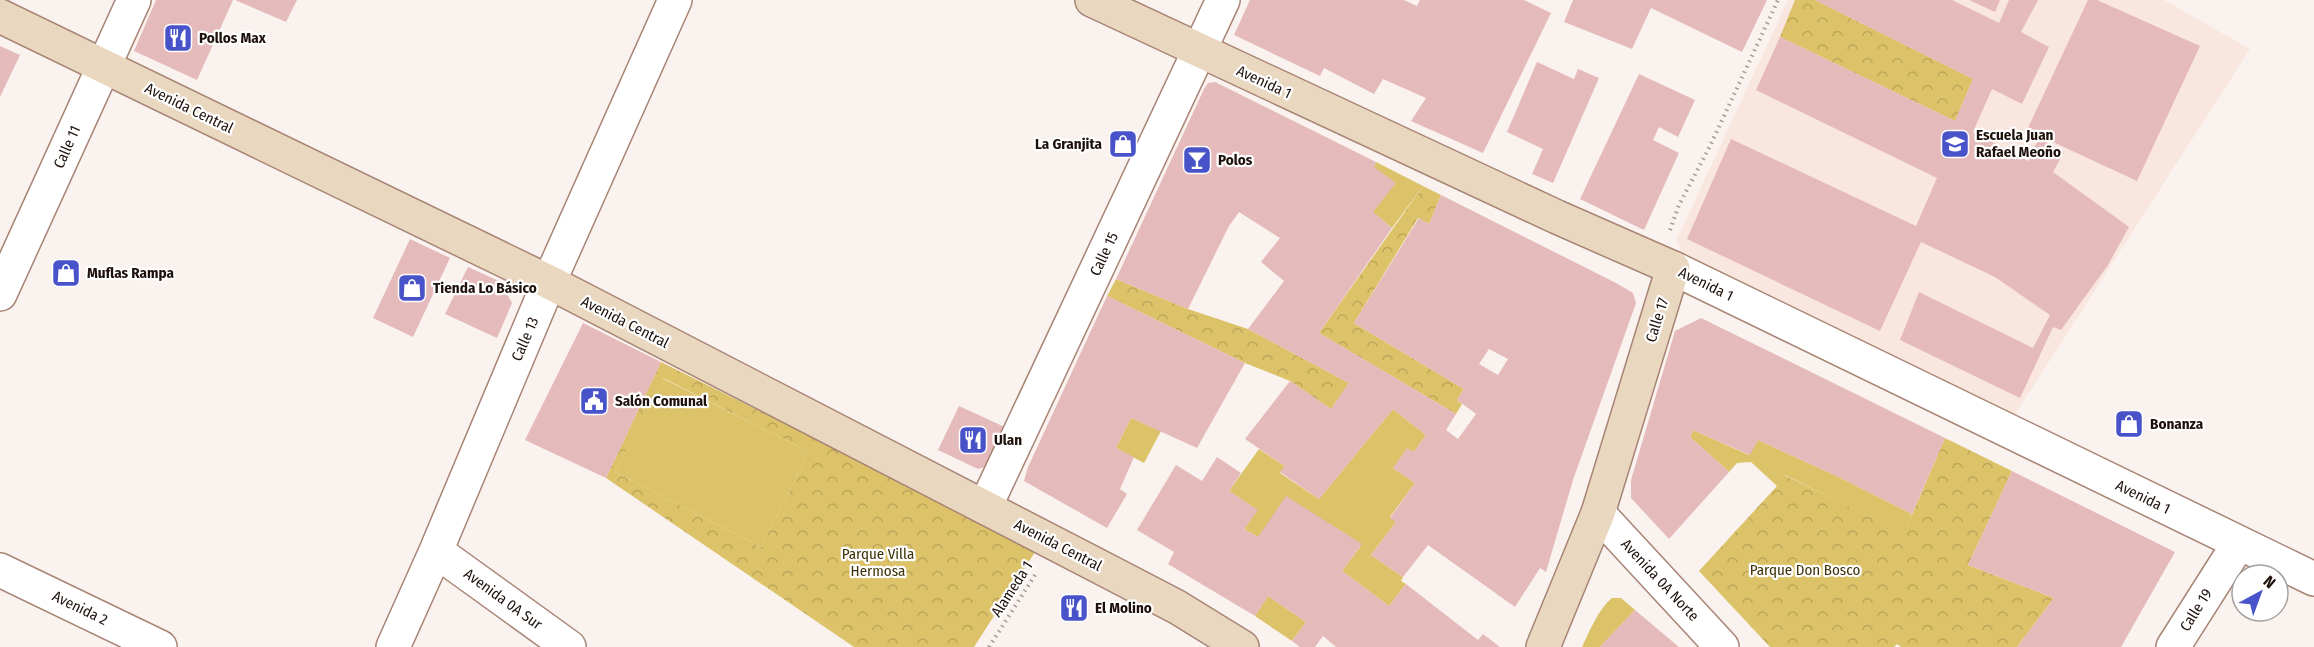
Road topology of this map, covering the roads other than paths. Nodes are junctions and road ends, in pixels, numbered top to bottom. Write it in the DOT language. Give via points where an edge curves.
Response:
graph roads {
  1 [pos="134,0"];
  2 [pos="675,0"];
  3 [pos="1092,0"];
  4 [pos="1223,0"];
  5 [pos="0,16"];
  6 [pos="1200,52"];
  7 [pos="104,66"];
  8 [pos="1673,268"];
  9 [pos="549,282"];
  10 [pos="0,294"];
  11 [pos="985,507"];
  12 [pos="1598,513"];
  13 [pos="2239,543"];
  14 [pos="436,551"];
  15 [pos="0,570"];
  16 [pos="2314,579"];
  17 [pos="160,647"];
  18 [pos="393,647"];
  19 [pos="569,647"];
  20 [pos="1242,647"];
  21 [pos="1543,647"];
  22 [pos="1722,647"];
  23 [pos="2173,647"];
  1 -- 7 [label="street, Calle 11"];
  2 -- 9 [label="street, Calle 13"];
  3 -- 6 [label="main road, Avenida 1"];
  4 -- 6 [label="street, Calle 15"];
  5 -- 7 [label="main road, Avenida Central"];
  6 -- 8 [label="main road, Avenida 1"];
  6 -- 11 [label="street, Calle 15"];
  7 -- 9 [label="main road, Avenida Central"];
  7 -- 10 [label="street, Calle 11"];
  8 -- 12 [label="main road, Calle 17"];
  8 -- 13 [label="street, Avenida 1"];
  9 -- 11 [label="main road, Avenida Central"];
  9 -- 14 [label="street, Calle 13"];
  11 -- 20 [label="main road, Avenida Central" via="1177,607"];
  12 -- 21 [label="main road, Calle 17"];
  12 -- 22 [label="street, Avenida 0A Norte"];
  13 -- 16 [label="street, Avenida 1"];
  13 -- 23 [label="street, Calle 19"];
  14 -- 18 [label="street, Calle 13"];
  14 -- 19 [label="street, Avenida 0A Sur"];
  15 -- 17 [label="street, Avenida 2"];
}
